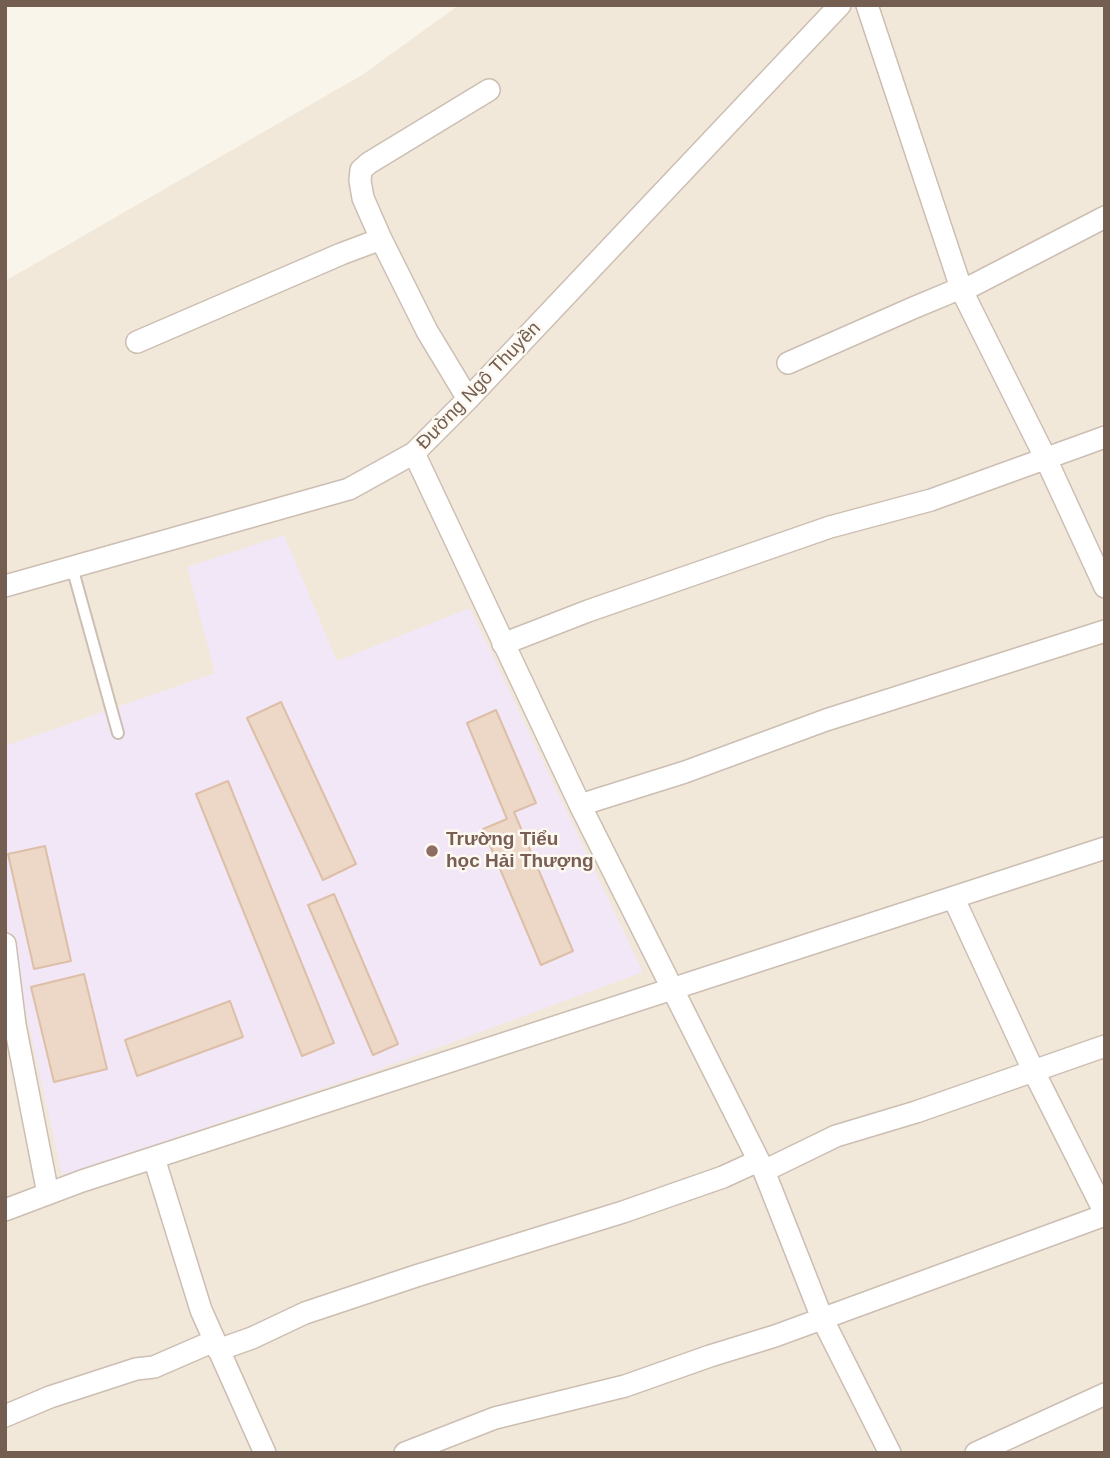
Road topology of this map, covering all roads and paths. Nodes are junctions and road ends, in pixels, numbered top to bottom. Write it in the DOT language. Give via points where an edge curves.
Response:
graph roads {
  1 [pos="840,5"];
  2 [pos="867,5"];
  3 [pos="489,90"];
  4 [pos="1105,217"];
  5 [pos="381,239"];
  6 [pos="962,291"];
  7 [pos="137,342"];
  8 [pos="788,363"];
  9 [pos="468,399"];
  10 [pos="1105,438"];
  11 [pos="414,453"];
  12 [pos="1046,459"];
  13 [pos="72,567"];
  14 [pos="5,586"];
  15 [pos="1105,587"];
  16 [pos="1105,631"];
  17 [pos="503,643"];
  18 [pos="118,733"];
  19 [pos="580,805"];
  20 [pos="1105,848"];
  21 [pos="954,899"];
  22 [pos="5,944"];
  23 [pos="672,988"];
  24 [pos="1105,1046"];
  25 [pos="1033,1070"];
  26 [pos="154,1158"];
  27 [pos="761,1166"];
  28 [pos="48,1194"];
  29 [pos="5,1210"];
  30 [pos="1105,1214"];
  31 [pos="822,1318"];
  32 [pos="216,1346"];
  33 [pos="1105,1394"];
  34 [pos="5,1416"];
  35 [pos="265,1453"];
  36 [pos="405,1453"];
  37 [pos="890,1453"];
  38 [pos="976,1453"];
  1 -- 9 [label="street, Đường Ngô Thuyền"];
  2 -- 6 [label="street"];
  3 -- 5 [label="street" via="361,170 363,198"];
  4 -- 6 [label="street"];
  5 -- 7 [label="street"];
  5 -- 9 [label="street" via="427,331"];
  6 -- 8 [label="street"];
  6 -- 12 [label="street"];
  9 -- 11 [label="street, Đường Ngô Thuyền"];
  10 -- 12 [label="street"];
  11 -- 13 [label="street, Đường Ngô Thuyền" via="349,488"];
  11 -- 17 [label="street"];
  12 -- 15 [label="street"];
  12 -- 17 [label="street" via="930,500 830,527"];
  13 -- 14 [label="street, Đường Ngô Thuyền"];
  13 -- 18 [label="lane"];
  16 -- 19 [label="street"];
  17 -- 19 [label="street"];
  19 -- 23 [label="street"];
  20 -- 21 [label="street"];
  21 -- 23 [label="street"];
  21 -- 25 [label="street"];
  22 -- 28 [label="street" via="15,1025"];
  23 -- 26 [label="street"];
  23 -- 27 [label="street"];
  24 -- 25 [label="street"];
  25 -- 27 [label="street"];
  25 -- 30 [label="street"];
  26 -- 28 [label="street"];
  26 -- 32 [label="street"];
  27 -- 31 [label="street"];
  27 -- 32 [label="street" via="305,1313 252,1338"];
  28 -- 29 [label="street"];
  30 -- 31 [label="street"];
  31 -- 36 [label="street" via="625,1386 495,1418"];
  31 -- 37 [label="street"];
  32 -- 34 [label="street" via="87,1385"];
  32 -- 35 [label="street"];
  33 -- 38 [label="street"];
}
